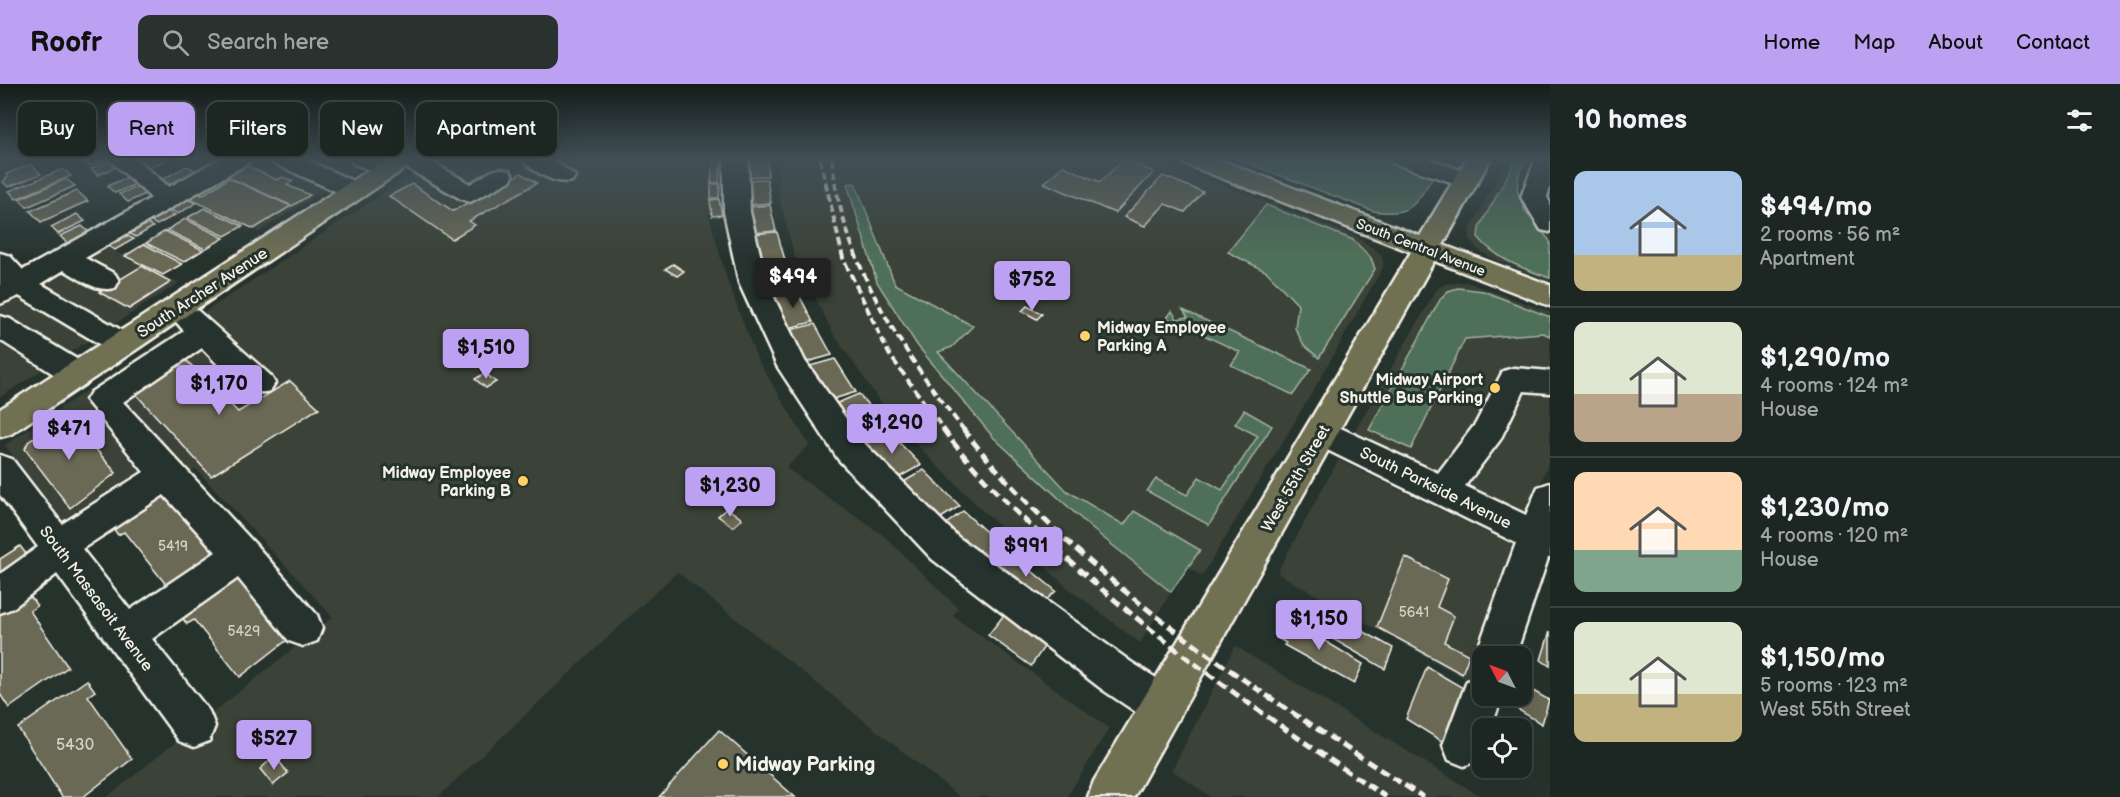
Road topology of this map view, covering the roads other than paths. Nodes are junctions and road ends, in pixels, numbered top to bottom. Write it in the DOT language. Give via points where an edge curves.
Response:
graph roads {
  1 [pos="159,191"];
  2 [pos="181,191"];
  3 [pos="355,191"];
  4 [pos="737,191"];
  5 [pos="1277,191"];
  6 [pos="1459,191"];
  7 [pos="1536,191"];
  8 [pos="168,199"];
  9 [pos="1550,224"];
  10 [pos="1425,249"];
  11 [pos="64,258"];
  12 [pos="0,262"];
  13 [pos="105,281"];
  14 [pos="10,290"];
  15 [pos="1550,296"];
  16 [pos="177,308"];
  17 [pos="68,312"];
  18 [pos="204,332"];
  19 [pos="11,333"];
  20 [pos="122,344"];
  21 [pos="77,374"];
  22 [pos="1550,382"];
  23 [pos="260,383"];
  24 [pos="0,425"];
  25 [pos="1321,432"];
  26 [pos="0,469"];
  27 [pos="168,475"];
  28 [pos="1445,492"];
  29 [pos="1550,497"];
  30 [pos="1543,540"];
  31 [pos="59,548"];
  32 [pos="242,555"];
  33 [pos="0,596"];
  34 [pos="303,628"];
  35 [pos="125,635"];
  36 [pos="1500,646"];
  37 [pos="1163,706"];
  38 [pos="1478,706"];
  39 [pos="194,726"];
  40 [pos="1464,745"];
  41 [pos="1110,797"];
  1 -- 8 [label="street"];
  2 -- 8 [label="street"];
  3 -- 16 [label="main road, South Archer Avenue"];
  4 -- 37 [label="street" via="737,212 753,283 792,366 850,450 945,548"];
  5 -- 10 [label="main road, South Central Avenue"];
  6 -- 10 [label="main road, West 55th Street"];
  7 -- 9 [label="street" via="1534,197"];
  8 -- 11 [label="street"];
  10 -- 15 [label="main road, South Central Avenue"];
  10 -- 25 [label="main road, West 55th Street"];
  11 -- 13 [label="street"];
  11 -- 14 [label="street"];
  12 -- 14 [label="street"];
  14 -- 17 [label="street"];
  16 -- 18 [label="street"];
  16 -- 20 [label="main road, South Archer Avenue"];
  17 -- 19 [label="street"];
  17 -- 20 [label="street"];
  18 -- 23 [label="street"];
  18 -- 27 [label="street" via="102,400"];
  19 -- 21 [label="street"];
  20 -- 21 [label="main road, South Archer Avenue"];
  21 -- 24 [label="main road, South Archer Avenue"];
  22 -- 28 [label="street" via="1514,379 1488,431 1456,471"];
  25 -- 28 [label="street, South Parkside Avenue"];
  25 -- 37 [label="main road, West 55th Street"];
  26 -- 31 [label="street, South Massasoit Avenue"];
  27 -- 31 [label="street"];
  27 -- 32 [label="street"];
  28 -- 30 [label="street, South Parkside Avenue"];
  29 -- 30 [label="street"];
  30 -- 36 [label="street"];
  31 -- 33 [label="street"];
  31 -- 35 [label="street, South Massasoit Avenue"];
  32 -- 34 [label="street"];
  32 -- 35 [label="street"];
  35 -- 39 [label="street, South Massasoit Avenue"];
  37 -- 41 [label="main road, West 55th Street"];
  38 -- 40 [label="street"];
}
